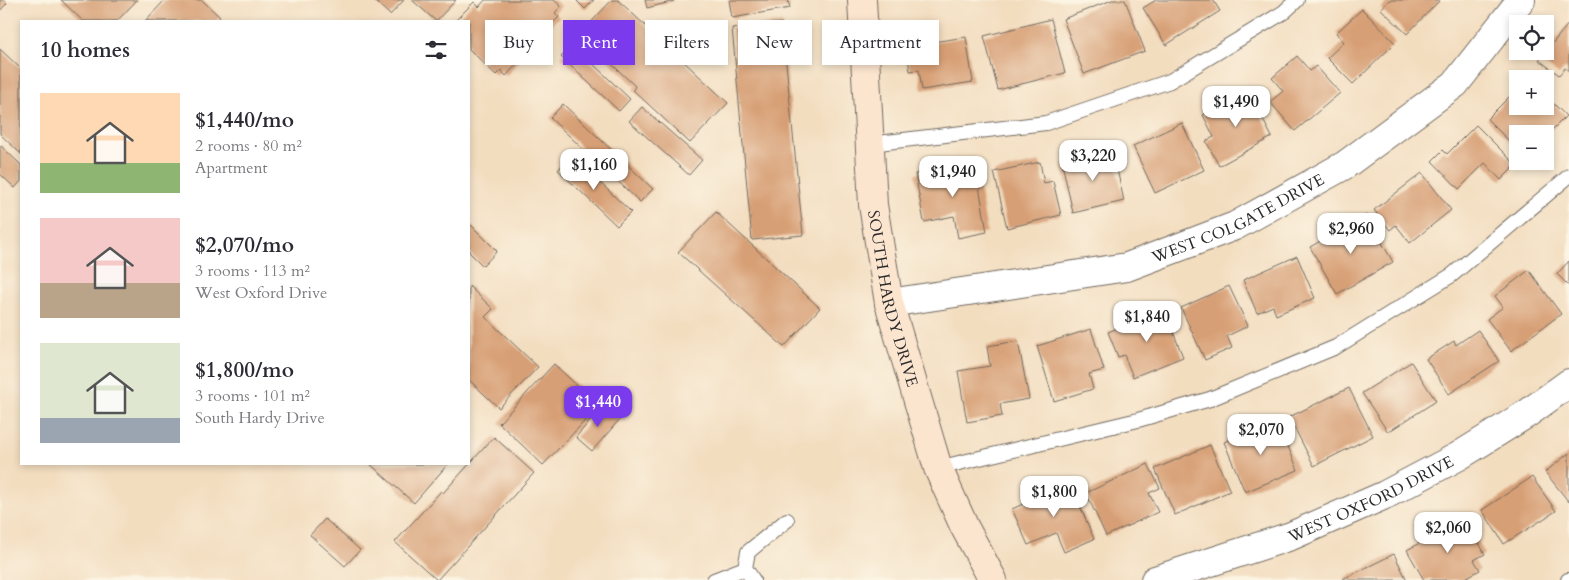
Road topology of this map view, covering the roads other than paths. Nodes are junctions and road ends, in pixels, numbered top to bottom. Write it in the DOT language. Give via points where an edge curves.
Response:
graph roads {
  1 [pos="862,0"];
  2 [pos="1297,0"];
  3 [pos="1522,0"];
  4 [pos="870,144"];
  5 [pos="1569,176"];
  6 [pos="888,303"];
  7 [pos="1569,383"];
  8 [pos="938,468"];
  9 [pos="787,520"];
  10 [pos="745,568"];
  11 [pos="714,580"];
  12 [pos="753,580"];
  13 [pos="993,580"];
  14 [pos="1155,580"];
  1 -- 4 [label="street, SOUTH HARDY DRIVE"];
  2 -- 4 [label="lane" via="1284,12 1170,81 1046,123"];
  3 -- 6 [label="street, WEST COLGATE DRIVE" via="1455,84 1345,165 1235,226 1127,267"];
  4 -- 6 [label="street, SOUTH HARDY DRIVE" via="873,206"];
  5 -- 8 [label="lane" via="1452,275 1336,347 1210,399 1138,420"];
  6 -- 8 [label="street, SOUTH HARDY DRIVE"];
  7 -- 14 [label="street, WEST OXFORD DRIVE" via="1459,456 1385,495 1291,536"];
  8 -- 13 [label="street, SOUTH HARDY DRIVE"];
  9 -- 10 [label="lane" via="748,552"];
  10 -- 11 [label="lane"];
  10 -- 12 [label="lane"];
}
